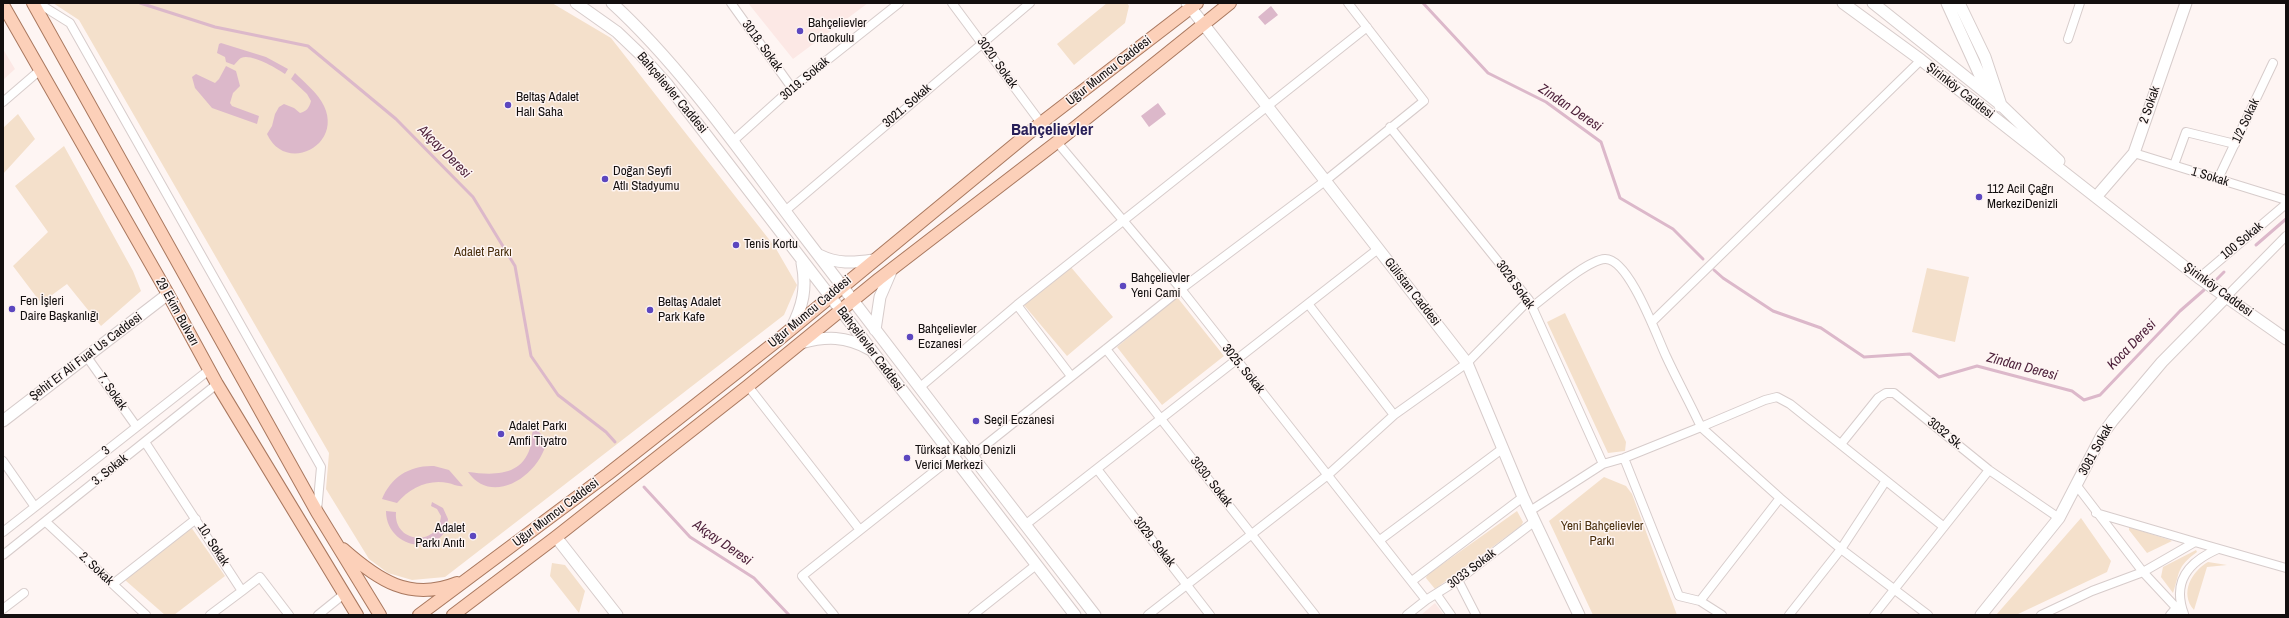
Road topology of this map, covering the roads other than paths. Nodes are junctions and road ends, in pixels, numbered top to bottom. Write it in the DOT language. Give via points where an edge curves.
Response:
graph roads {
  1 [pos="33,3"];
  2 [pos="38,3"];
  3 [pos="576,3"];
  4 [pos="612,3"];
  5 [pos="731,3"];
  6 [pos="899,3"];
  7 [pos="952,3"];
  8 [pos="1030,3"];
  9 [pos="1230,3"];
  10 [pos="1348,3"];
  11 [pos="1843,3"];
  12 [pos="1873,3"];
  13 [pos="1947,3"];
  14 [pos="1959,3"];
  15 [pos="2080,3"];
  16 [pos="2186,3"];
  17 [pos="1191,4"];
  18 [pos="3,5"];
  19 [pos="1204,24"];
  20 [pos="1367,27"];
  21 [pos="2068,39"];
  22 [pos="982,42"];
  23 [pos="1921,60"];
  24 [pos="2273,63"];
  25 [pos="39,70"];
  26 [pos="792,88"];
  27 [pos="1989,96"];
  28 [pos="3,102"];
  29 [pos="2002,105"];
  30 [pos="1269,106"];
  31 [pos="1982,108"];
  32 [pos="1993,117"];
  33 [pos="1041,123"];
  34 [pos="1390,128"];
  35 [pos="733,141"];
  36 [pos="1057,142"];
  37 [pos="2235,144"];
  38 [pos="2134,153"];
  39 [pos="2174,165"];
  40 [pos="2218,179"];
  41 [pos="2076,180"];
  42 [pos="1325,181"];
  43 [pos="2096,196"];
  44 [pos="2286,200"];
  45 [pos="2286,204"];
  46 [pos="785,211"];
  47 [pos="1123,222"];
  48 [pos="2286,236"];
  49 [pos="1378,249"];
  50 [pos="818,255"];
  51 [pos="801,259"];
  52 [pos="873,260"];
  53 [pos="892,269"];
  54 [pos="2199,278"];
  55 [pos="842,286"];
  56 [pos="1181,289"];
  57 [pos="168,294"];
  58 [pos="830,297"];
  59 [pos="2226,297"];
  60 [pos="854,300"];
  61 [pos="1531,303"];
  62 [pos="1017,305"];
  63 [pos="1309,305"];
  64 [pos="841,310"];
  65 [pos="1653,320"];
  66 [pos="875,330"];
  67 [pos="790,331"];
  68 [pos="2286,339"];
  69 [pos="800,343"];
  70 [pos="1106,349"];
  71 [pos="872,350"];
  72 [pos="87,357"];
  73 [pos="1237,362"];
  74 [pos="1466,363"];
  75 [pos="209,370"];
  76 [pos="1072,376"];
  77 [pos="217,384"];
  78 [pos="748,386"];
  79 [pos="918,388"];
  80 [pos="1394,415"];
  81 [pos="1162,419"];
  82 [pos="3,420"];
  83 [pos="136,426"];
  84 [pos="1701,427"];
  85 [pos="145,442"];
  86 [pos="1841,444"];
  87 [pos="965,447"];
  88 [pos="1502,449"];
  89 [pos="972,456"];
  90 [pos="953,457"];
  91 [pos="1624,458"];
  92 [pos="3,462"];
  93 [pos="1602,464"];
  94 [pos="1097,470"];
  95 [pos="1989,470"];
  96 [pos="1329,474"];
  97 [pos="1885,482"];
  98 [pos="2077,486"];
  99 [pos="1523,497"];
  100 [pos="1780,498"];
  101 [pos="35,507"];
  102 [pos="317,512"];
  103 [pos="2096,513"];
  104 [pos="1533,516"];
  105 [pos="2059,518"];
  106 [pos="196,519"];
  107 [pos="46,522"];
  108 [pos="1025,525"];
  109 [pos="1944,528"];
  110 [pos="860,530"];
  111 [pos="3,532"];
  112 [pos="1250,533"];
  113 [pos="556,537"];
  114 [pos="1380,540"];
  115 [pos="334,541"];
  116 [pos="2195,542"];
  117 [pos="1841,548"];
  118 [pos="2218,549"];
  119 [pos="3,555"];
  120 [pos="1036,565"];
  121 [pos="2286,568"];
  122 [pos="2143,572"];
  123 [pos="471,578"];
  124 [pos="1458,580"];
  125 [pos="1412,581"];
  126 [pos="113,584"];
  127 [pos="1187,585"];
  128 [pos="1896,590"];
  129 [pos="242,591"];
  130 [pos="24,593"];
  131 [pos="344,594"];
  132 [pos="1437,595"];
  133 [pos="1426,600"];
  134 [pos="1700,601"];
  135 [pos="2176,608"];
  136 [pos="3,609"];
  137 [pos="146,615"];
  138 [pos="210,615"];
  139 [pos="289,615"];
  140 [pos="318,615"];
  141 [pos="346,615"];
  142 [pos="357,615"];
  143 [pos="380,615"];
  144 [pos="419,615"];
  145 [pos="453,615"];
  146 [pos="617,615"];
  147 [pos="834,615"];
  148 [pos="973,615"];
  149 [pos="1075,615"];
  150 [pos="1095,615"];
  151 [pos="1148,615"];
  152 [pos="1210,615"];
  153 [pos="1315,615"];
  154 [pos="1407,615"];
  155 [pos="1451,615"];
  156 [pos="1476,615"];
  157 [pos="1580,615"];
  158 [pos="1722,615"];
  159 [pos="1789,615"];
  160 [pos="1874,615"];
  161 [pos="1928,615"];
  162 [pos="1981,615"];
  163 [pos="2041,615"];
  164 [pos="2170,615"];
  165 [pos="2184,615"];
  1 -- 102 [label="main road, 29 Ekim Bulvarı"];
  2 -- 102 [label="street" via="70,23 321,466"];
  3 -- 51 [label="street, Bahçelievler Caddesi" via="617,32 667,84"];
  4 -- 35 [label="street, Bahçelievler Caddesi" via="657,49"];
  5 -- 26 [label="street, 3018. Sokak"];
  6 -- 26 [label="street, 3019. Sokak"];
  7 -- 22 [label="street, 3020. Sokak"];
  8 -- 22 [label="street, 3021. Sokak"];
  9 -- 19 [label="main road, Uğur Mumcu Caddesi"];
  10 -- 20 [label="street"];
  11 -- 23 [label="street, Şirinköy Caddesi"];
  12 -- 27 [label="street, Şirinköy Caddesi"];
  13 -- 27 [label="street"];
  14 -- 29 [label="street" via="1985,57"];
  15 -- 21 [label="street"];
  16 -- 38 [label="street, 2 Sokak"];
  17 -- 19 [label="street, Gülistan Caddesi"];
  17 -- 33 [label="main road, Uğur Mumcu Caddesi"];
  18 -- 25 [label="main road, 29 Ekim Bulvarı"];
  19 -- 30 [label="street, Gülistan Caddesi"];
  19 -- 36 [label="main road, Uğur Mumcu Caddesi"];
  20 -- 30 [label="street"];
  20 -- 34 [label="street" via="1424,101"];
  22 -- 33 [label="street, 3020. Sokak"];
  22 -- 46 [label="street, 3021. Sokak"];
  23 -- 31 [label="street, Şirinköy Caddesi"];
  23 -- 65 [label="street"];
  24 -- 37 [label="street, 1/2 Sokak"];
  25 -- 28 [label="street"];
  25 -- 57 [label="main road, 29 Ekim Bulvarı"];
  26 -- 35 [label="street, 3019. Sokak"];
  27 -- 29 [label="street, Şirinköy Caddesi"];
  27 -- 31 [label="street"];
  29 -- 32 [label="street"];
  29 -- 41 [label="street, Şirinköy Caddesi"];
  30 -- 42 [label="street, Gülistan Caddesi"];
  30 -- 47 [label="street"];
  31 -- 32 [label="street, Şirinköy Caddesi"];
  32 -- 41 [label="street, Şirinköy Caddesi"];
  33 -- 52 [label="main road, Uğur Mumcu Caddesi"];
  34 -- 42 [label="street"];
  34 -- 61 [label="street, 3026 Sokak"];
  35 -- 46 [label="street, Bahçelievler Caddesi"];
  36 -- 47 [label="street, 3025. Sokak"];
  36 -- 53 [label="main road, Uğur Mumcu Caddesi"];
  37 -- 39 [label="street" via="2186,132"];
  37 -- 40 [label="street, 1/2 Sokak"];
  38 -- 39 [label="street, 1 Sokak"];
  38 -- 43 [label="street, 2 Sokak"];
  39 -- 40 [label="street, 1 Sokak"];
  40 -- 44 [label="street, 1 Sokak"];
  41 -- 43 [label="street, Şirinköy Caddesi"];
  42 -- 49 [label="street, Gülistan Caddesi"];
  42 -- 56 [label="street"];
  43 -- 54 [label="street, Şirinköy Caddesi"];
  45 -- 54 [label="street, 100 Sokak"];
  46 -- 50 [label="street, Bahçelievler Caddesi"];
  47 -- 56 [label="street, 3025. Sokak"];
  47 -- 62 [label="street"];
  48 -- 59 [label="street, 100 Sokak"];
  49 -- 63 [label="street"];
  49 -- 74 [label="street, Gülistan Caddesi"];
  50 -- 52 [label="street" via="838,262"];
  50 -- 55 [label="street, Bahçelievler Caddesi"];
  51 -- 58 [label="street, Bahçelievler Caddesi"];
  51 -- 67 [label="street" via="805,291"];
  52 -- 55 [label="main road, Uğur Mumcu Caddesi"];
  53 -- 60 [label="main road, Uğur Mumcu Caddesi"];
  53 -- 66 [label="street" via="880,296"];
  54 -- 59 [label="street, Şirinköy Caddesi"];
  55 -- 58 [label="main road, Uğur Mumcu Caddesi"];
  55 -- 60 [label="street, Bahçelievler Caddesi"];
  56 -- 70 [label="street"];
  56 -- 73 [label="street, 3025. Sokak"];
  57 -- 72 [label="street, Şehit Er Ali Fuat Us Caddesi"];
  57 -- 75 [label="main road, 29 Ekim Bulvarı"];
  58 -- 64 [label="street, Bahçelievler Caddesi"];
  58 -- 67 [label="main road, Uğur Mumcu Caddesi"];
  59 -- 68 [label="street, Şirinköy Caddesi"];
  59 -- 98 [label="street, 3081 Sokak" via="2162,362 2113,420 2102,435"];
  60 -- 64 [label="main road, Uğur Mumcu Caddesi"];
  60 -- 66 [label="street, Bahçelievler Caddesi"];
  61 -- 65 [label="street" via="1591,262 1607,259 1617,264 1627,276"];
  61 -- 74 [label="street"];
  61 -- 93 [label="street, 3026 Sokak"];
  62 -- 76 [label="street"];
  62 -- 79 [label="street"];
  63 -- 73 [label="street"];
  63 -- 80 [label="street"];
  64 -- 69 [label="main road, Uğur Mumcu Caddesi"];
  64 -- 71 [label="street, Bahçelievler Caddesi"];
  65 -- 84 [label="street" via="1666,355"];
  66 -- 79 [label="street, Bahçelievler Caddesi"];
  67 -- 123 [label="main road, Uğur Mumcu Caddesi"];
  69 -- 71 [label="street" via="823,338 839,338"];
  69 -- 78 [label="main road, Uğur Mumcu Caddesi"];
  70 -- 76 [label="street"];
  70 -- 81 [label="street, 3030. Sokak"];
  71 -- 90 [label="street, Bahçelievler Caddesi"];
  72 -- 82 [label="street, Şehit Er Ali Fuat Us Caddesi"];
  72 -- 83 [label="street, 7. Sokak"];
  73 -- 81 [label="street"];
  73 -- 96 [label="street, 3025. Sokak"];
  74 -- 80 [label="street"];
  74 -- 88 [label="street, Gülistan Caddesi"];
  75 -- 77 [label="main road, 29 Ekim Bulvarı"];
  75 -- 83 [label="street, 3"];
  76 -- 89 [label="street"];
  77 -- 85 [label="street, 3. Sokak"];
  77 -- 131 [label="main road, 29 Ekim Bulvarı"];
  78 -- 110 [label="street"];
  78 -- 113 [label="main road, Uğur Mumcu Caddesi"];
  79 -- 87 [label="street, Bahçelievler Caddesi"];
  80 -- 96 [label="street"];
  81 -- 94 [label="street"];
  81 -- 112 [label="street, 3030. Sokak"];
  83 -- 101 [label="street, 3"];
  84 -- 86 [label="street, 3033 Sokak" via="1777,397 1790,404"];
  84 -- 91 [label="street, 3033 Sokak"];
  84 -- 100 [label="street"];
  85 -- 106 [label="street, 10. Sokak"];
  85 -- 107 [label="street, 3. Sokak"];
  86 -- 95 [label="street, 3032 Sk." via="1878,398 1886,392 1894,393"];
  86 -- 97 [label="street"];
  87 -- 89 [label="street, Bahçelievler Caddesi"];
  87 -- 90 [label="street"];
  88 -- 99 [label="street, Gülistan Caddesi"];
  88 -- 114 [label="street"];
  89 -- 108 [label="street, Bahçelievler Caddesi"];
  90 -- 110 [label="street"];
  90 -- 120 [label="street, Bahçelievler Caddesi"];
  91 -- 93 [label="street, 3033 Sokak"];
  91 -- 134 [label="street" via="1679,596"];
  92 -- 101 [label="street"];
  93 -- 104 [label="street, 3033 Sokak"];
  94 -- 108 [label="street"];
  94 -- 127 [label="street, 3029. Sokak"];
  95 -- 105 [label="street, 3032 Sk."];
  95 -- 109 [label="street"];
  96 -- 112 [label="street"];
  96 -- 114 [label="street, 3025. Sokak"];
  97 -- 109 [label="street"];
  97 -- 117 [label="street"];
  98 -- 103 [label="street"];
  98 -- 105 [label="street, 3081 Sokak"];
  99 -- 104 [label="street, Gülistan Caddesi"];
  99 -- 125 [label="street, 3033 Sokak"];
  100 -- 117 [label="street"];
  100 -- 134 [label="street"];
  101 -- 111 [label="street, 3"];
  102 -- 115 [label="main road, 29 Ekim Bulvarı"];
  103 -- 116 [label="street"];
  103 -- 122 [label="street"];
  104 -- 124 [label="street, 3033 Sokak"];
  104 -- 157 [label="street, Gülistan Caddesi"];
  105 -- 162 [label="street, 3081 Sokak"];
  106 -- 126 [label="street"];
  106 -- 129 [label="street, 10. Sokak"];
  107 -- 119 [label="street, 3. Sokak"];
  107 -- 126 [label="street, 2. Sokak"];
  108 -- 150 [label="street, Bahçelievler Caddesi"];
  109 -- 128 [label="street"];
  110 -- 147 [label="street" via="802,576"];
  112 -- 127 [label="street"];
  112 -- 153 [label="street, 3030. Sokak"];
  113 -- 145 [label="main road, Uğur Mumcu Caddesi"];
  113 -- 146 [label="street"];
  114 -- 125 [label="street, 3025. Sokak"];
  115 -- 123 [label="main road" via="372,573 405,588 437,590"];
  115 -- 143 [label="main road, 29 Ekim Bulvarı"];
  116 -- 118 [label="street"];
  116 -- 122 [label="street"];
  117 -- 128 [label="street"];
  117 -- 159 [label="street"];
  118 -- 121 [label="street"];
  118 -- 165 [label="street" via="2203,555 2183,578 2179,595"];
  120 -- 148 [label="street"];
  120 -- 149 [label="street, Bahçelievler Caddesi"];
  122 -- 135 [label="street"];
  122 -- 163 [label="street" via="2092,591"];
  123 -- 144 [label="main road, Uğur Mumcu Caddesi"];
  124 -- 132 [label="street, 3033 Sokak"];
  124 -- 156 [label="street"];
  125 -- 133 [label="street, 3025. Sokak"];
  126 -- 137 [label="street, 2. Sokak"];
  127 -- 151 [label="street"];
  127 -- 152 [label="street, 3029. Sokak"];
  128 -- 160 [label="street"];
  128 -- 161 [label="street"];
  129 -- 138 [label="street"];
  129 -- 139 [label="street" via="260,577"];
  130 -- 136 [label="street"];
  131 -- 140 [label="street"];
  131 -- 141 [label="main road"];
  131 -- 142 [label="main road, 29 Ekim Bulvarı"];
  132 -- 133 [label="street, 3033 Sokak"];
  132 -- 155 [label="street"];
  133 -- 154 [label="street, 3033 Sokak"];
  134 -- 158 [label="street"];
  135 -- 164 [label="street"];
  135 -- 165 [label="street"];
}
